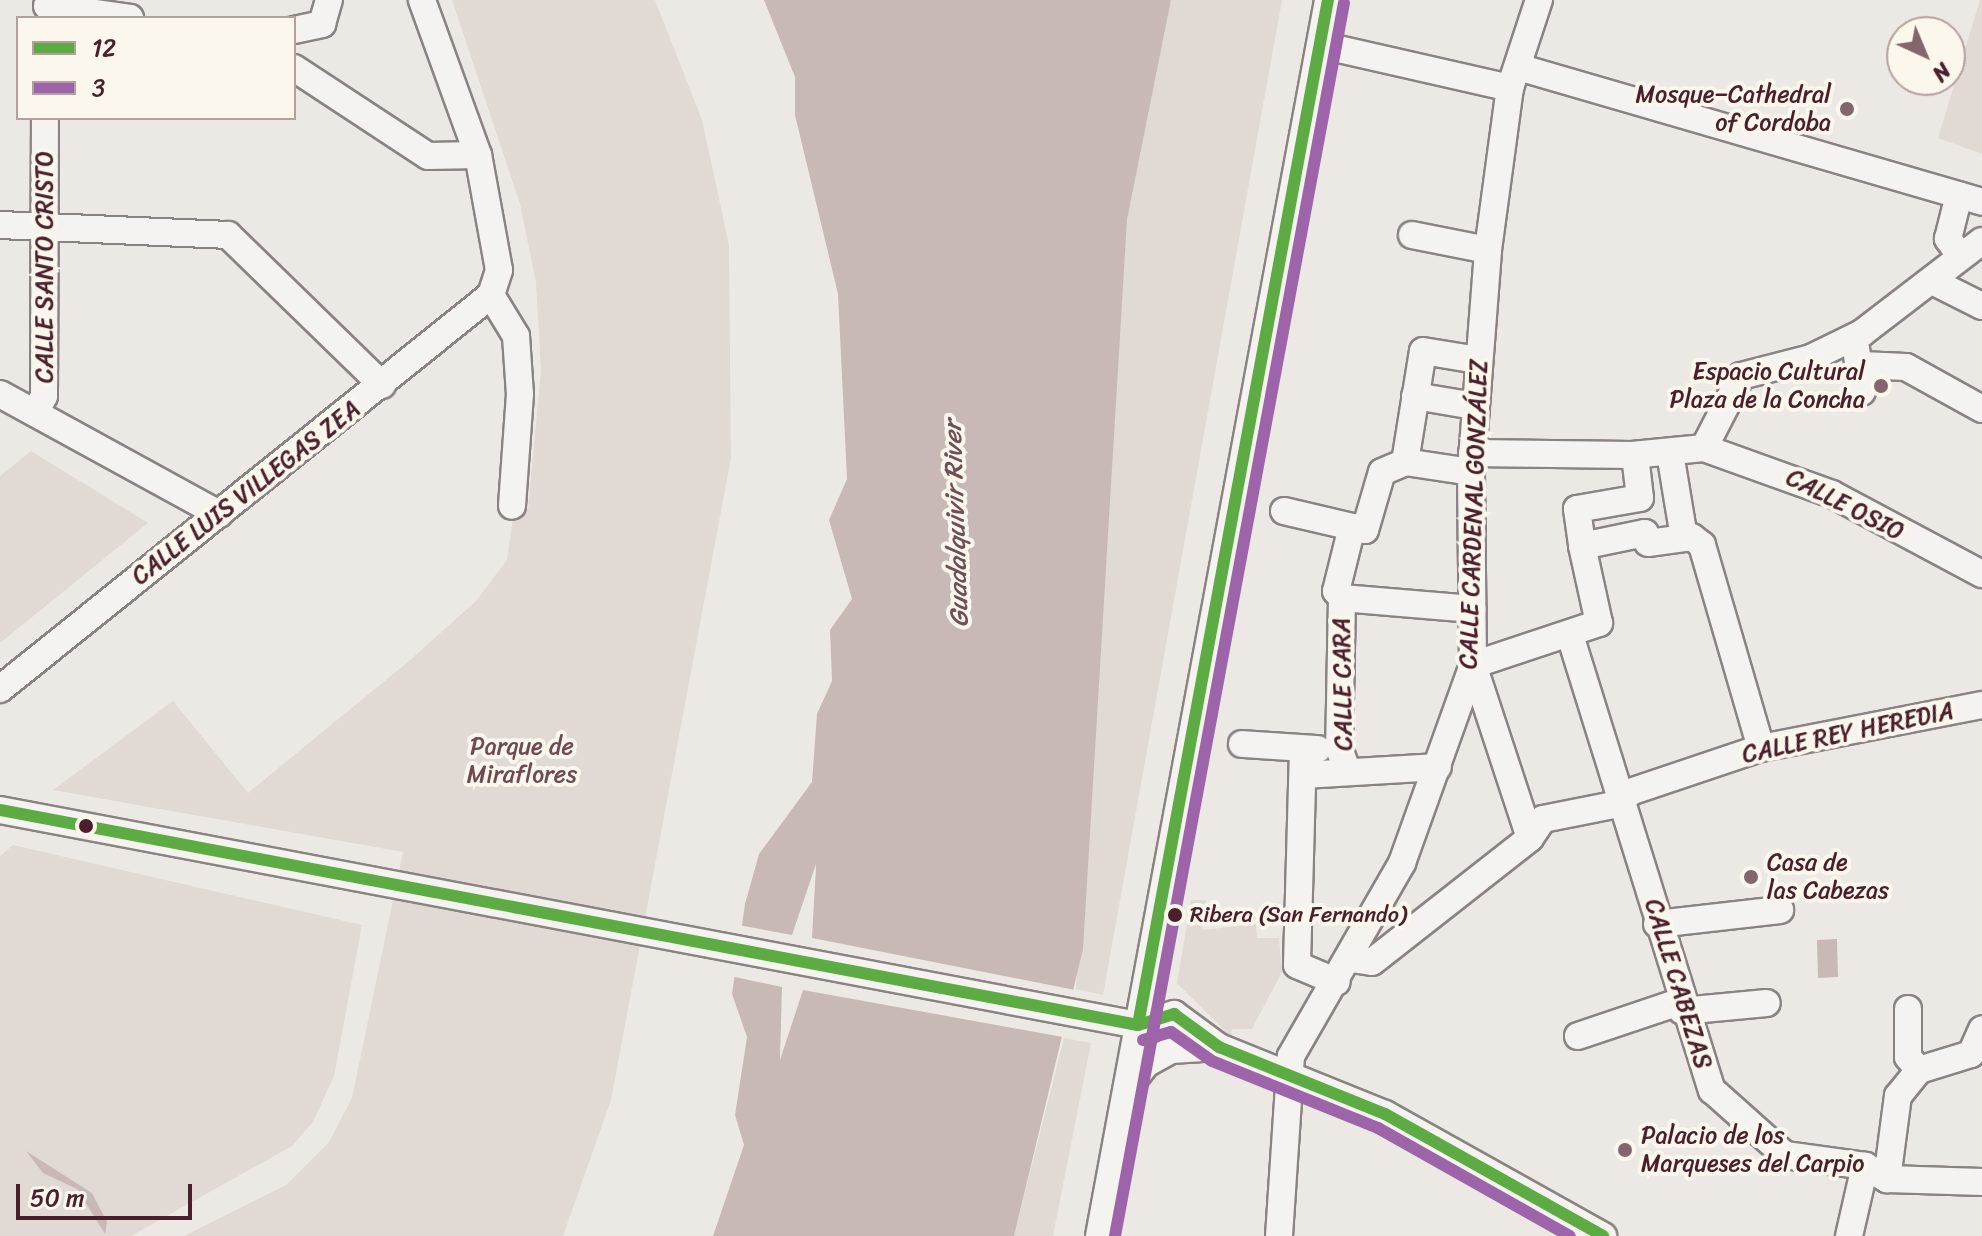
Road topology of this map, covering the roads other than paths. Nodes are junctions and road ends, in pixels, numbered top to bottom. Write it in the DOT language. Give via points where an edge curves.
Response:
graph roads {
  1 [pos="422,0"];
  2 [pos="1328,0"];
  3 [pos="1539,0"];
  4 [pos="47,8"];
  5 [pos="326,12"];
  6 [pos="113,16"];
  7 [pos="296,29"];
  8 [pos="1321,45"];
  9 [pos="296,69"];
  10 [pos="1514,77"];
  11 [pos="45,120"];
  12 [pos="478,155"];
  13 [pos="1971,198"];
  14 [pos="0,225"];
  15 [pos="44,227"];
  16 [pos="1412,235"];
  17 [pos="1982,241"];
  18 [pos="1488,250"];
  19 [pos="1959,254"];
  20 [pos="1932,281"];
  21 [pos="491,295"];
  22 [pos="1982,306"];
  23 [pos="1853,336"];
  24 [pos="1478,360"];
  25 [pos="1868,365"];
  26 [pos="382,385"];
  27 [pos="1862,392"];
  28 [pos="0,394"];
  29 [pos="1415,396"];
  30 [pos="1475,406"];
  31 [pos="1982,409"];
  32 [pos="35,413"];
  33 [pos="1704,448"];
  34 [pos="1670,453"];
  35 [pos="1634,455"];
  36 [pos="1471,462"];
  37 [pos="1393,467"];
  38 [pos="512,506"];
  39 [pos="1284,511"];
  40 [pos="219,514"];
  41 [pos="1352,527"];
  42 [pos="1693,542"];
  43 [pos="1583,551"];
  44 [pos="1982,574"];
  45 [pos="1342,598"];
  46 [pos="1473,609"];
  47 [pos="1570,635"];
  48 [pos="1473,665"];
  49 [pos="0,689"];
  50 [pos="1982,705"];
  51 [pos="1242,744"];
  52 [pos="1761,748"];
  53 [pos="1303,749"];
  54 [pos="1343,759"];
  55 [pos="1438,767"];
  56 [pos="1304,775"];
  57 [pos="1625,797"];
  58 [pos="0,810"];
  59 [pos="1530,838"];
  60 [pos="1780,910"];
  61 [pos="1657,924"];
  62 [pos="1351,959"];
  63 [pos="1337,982"];
  64 [pos="1767,1003"];
  65 [pos="1680,1007"];
  66 [pos="1908,1009"];
  67 [pos="1138,1025"];
  68 [pos="1982,1029"];
  69 [pos="1578,1036"];
  70 [pos="1219,1047"];
  71 [pos="1919,1070"];
  72 [pos="1290,1073"];
  73 [pos="1126,1090"];
  74 [pos="1876,1172"];
  75 [pos="1982,1182"];
  76 [pos="1099,1236"];
  77 [pos="1279,1236"];
  78 [pos="1603,1236"];
  79 [pos="1849,1236"];
  1 -- 12 [label="street"];
  2 -- 8 [label="street"];
  3 -- 10 [label="street, CALLE CARDENAL GONZÁLEZ"];
  4 -- 6 [label="street"];
  5 -- 7 [label="street"];
  8 -- 10 [label="street"];
  8 -- 67 [label="street"];
  9 -- 12 [label="street" via="428,156"];
  10 -- 13 [label="street"];
  10 -- 18 [label="street, CALLE CARDENAL GONZÁLEZ"];
  11 -- 15 [label="street, CALLE SANTO CRISTO"];
  12 -- 21 [label="street" via="499,270"];
  13 -- 19 [label="street" via="1948,239"];
  14 -- 15 [label="street"];
  15 -- 26 [label="street" via="228,235"];
  15 -- 32 [label="street, CALLE SANTO CRISTO" via="44,396"];
  16 -- 18 [label="street"];
  17 -- 19 [label="street"];
  18 -- 24 [label="street, CALLE CARDENAL GONZÁLEZ"];
  19 -- 20 [label="street"];
  20 -- 22 [label="street"];
  20 -- 23 [label="street"];
  21 -- 26 [label="street, CALLE LUIS VILLEGAS ZEA"];
  21 -- 38 [label="street" via="516,336 520,394"];
  23 -- 25 [label="street"];
  23 -- 33 [label="street" via="1811,358 1741,376"];
  24 -- 29 [label="street" via="1423,351"];
  24 -- 30 [label="street, CALLE CARDENAL GONZÁLEZ"];
  25 -- 27 [label="street"];
  25 -- 31 [label="street" via="1906,367"];
  26 -- 40 [label="street, CALLE LUIS VILLEGAS ZEA"];
  28 -- 32 [label="street"];
  29 -- 30 [label="street"];
  29 -- 37 [label="street"];
  30 -- 36 [label="street, CALLE CARDENAL GONZÁLEZ"];
  32 -- 40 [label="street"];
  33 -- 34 [label="street"];
  33 -- 44 [label="street, CALLE OSIO" via="1832,494"];
  34 -- 35 [label="street"];
  34 -- 42 [label="street"];
  35 -- 36 [label="street"];
  35 -- 43 [label="street" via="1640,498 1577,509"];
  36 -- 37 [label="street"];
  36 -- 46 [label="street, CALLE CARDENAL GONZÁLEZ"];
  37 -- 41 [label="street" via="1365,530"];
  39 -- 41 [label="street"];
  40 -- 49 [label="street, CALLE LUIS VILLEGAS ZEA"];
  41 -- 45 [label="street, CALLE CARA" via="1337,581"];
  42 -- 43 [label="street" via="1648,543 1645,533"];
  42 -- 52 [label="street"];
  43 -- 47 [label="street" via="1599,623"];
  45 -- 46 [label="street, CALLE CARA"];
  45 -- 54 [label="street, CALLE CARA"];
  46 -- 48 [label="street, CALLE CARDENAL GONZÁLEZ"];
  47 -- 48 [label="street"];
  47 -- 57 [label="street, CALLE CABEZAS"];
  48 -- 55 [label="street, CALLE CARDENAL GONZÁLEZ"];
  48 -- 59 [label="street"];
  50 -- 52 [label="street, CALLE REY HEREDIA"];
  51 -- 53 [label="street"];
  52 -- 57 [label="street, CALLE REY HEREDIA"];
  53 -- 54 [label="street"];
  53 -- 56 [label="street"];
  54 -- 55 [label="street"];
  54 -- 56 [label="street"];
  55 -- 62 [label="street, CALLE CARDENAL GONZÁLEZ" via="1402,863"];
  56 -- 63 [label="street" via="1297,965"];
  57 -- 59 [label="street, CALLE REY HEREDIA" via="1543,819"];
  57 -- 61 [label="street, CALLE CABEZAS"];
  58 -- 67 [label="street" via="386,887"];
  59 -- 62 [label="street, CALLE REY HEREDIA" via="1372,962"];
  60 -- 61 [label="street"];
  61 -- 65 [label="street, CALLE CABEZAS"];
  62 -- 63 [label="street, CALLE CARDENAL GONZÁLEZ"];
  63 -- 72 [label="street, CALLE CARDENAL GONZÁLEZ" via="1291,1056"];
  64 -- 65 [label="street"];
  65 -- 69 [label="street"];
  65 -- 74 [label="street, CALLE CABEZAS" via="1712,1090 1741,1121 1785,1155"];
  66 -- 71 [label="street" via="1908,1057"];
  67 -- 70 [label="street" via="1174,1014"];
  67 -- 73 [label="street"];
  68 -- 71 [label="street" via="1971,1054"];
  70 -- 72 [label="street"];
  70 -- 73 [label="street" via="1171,1050 1146,1064"];
  71 -- 74 [label="street" via="1898,1096"];
  72 -- 77 [label="street, CALLE CARDENAL GONZÁLEZ"];
  72 -- 78 [label="street" via="1385,1114"];
  73 -- 76 [label="street"];
  74 -- 75 [label="street, CALLE CABEZAS"];
  74 -- 79 [label="street"];
}
